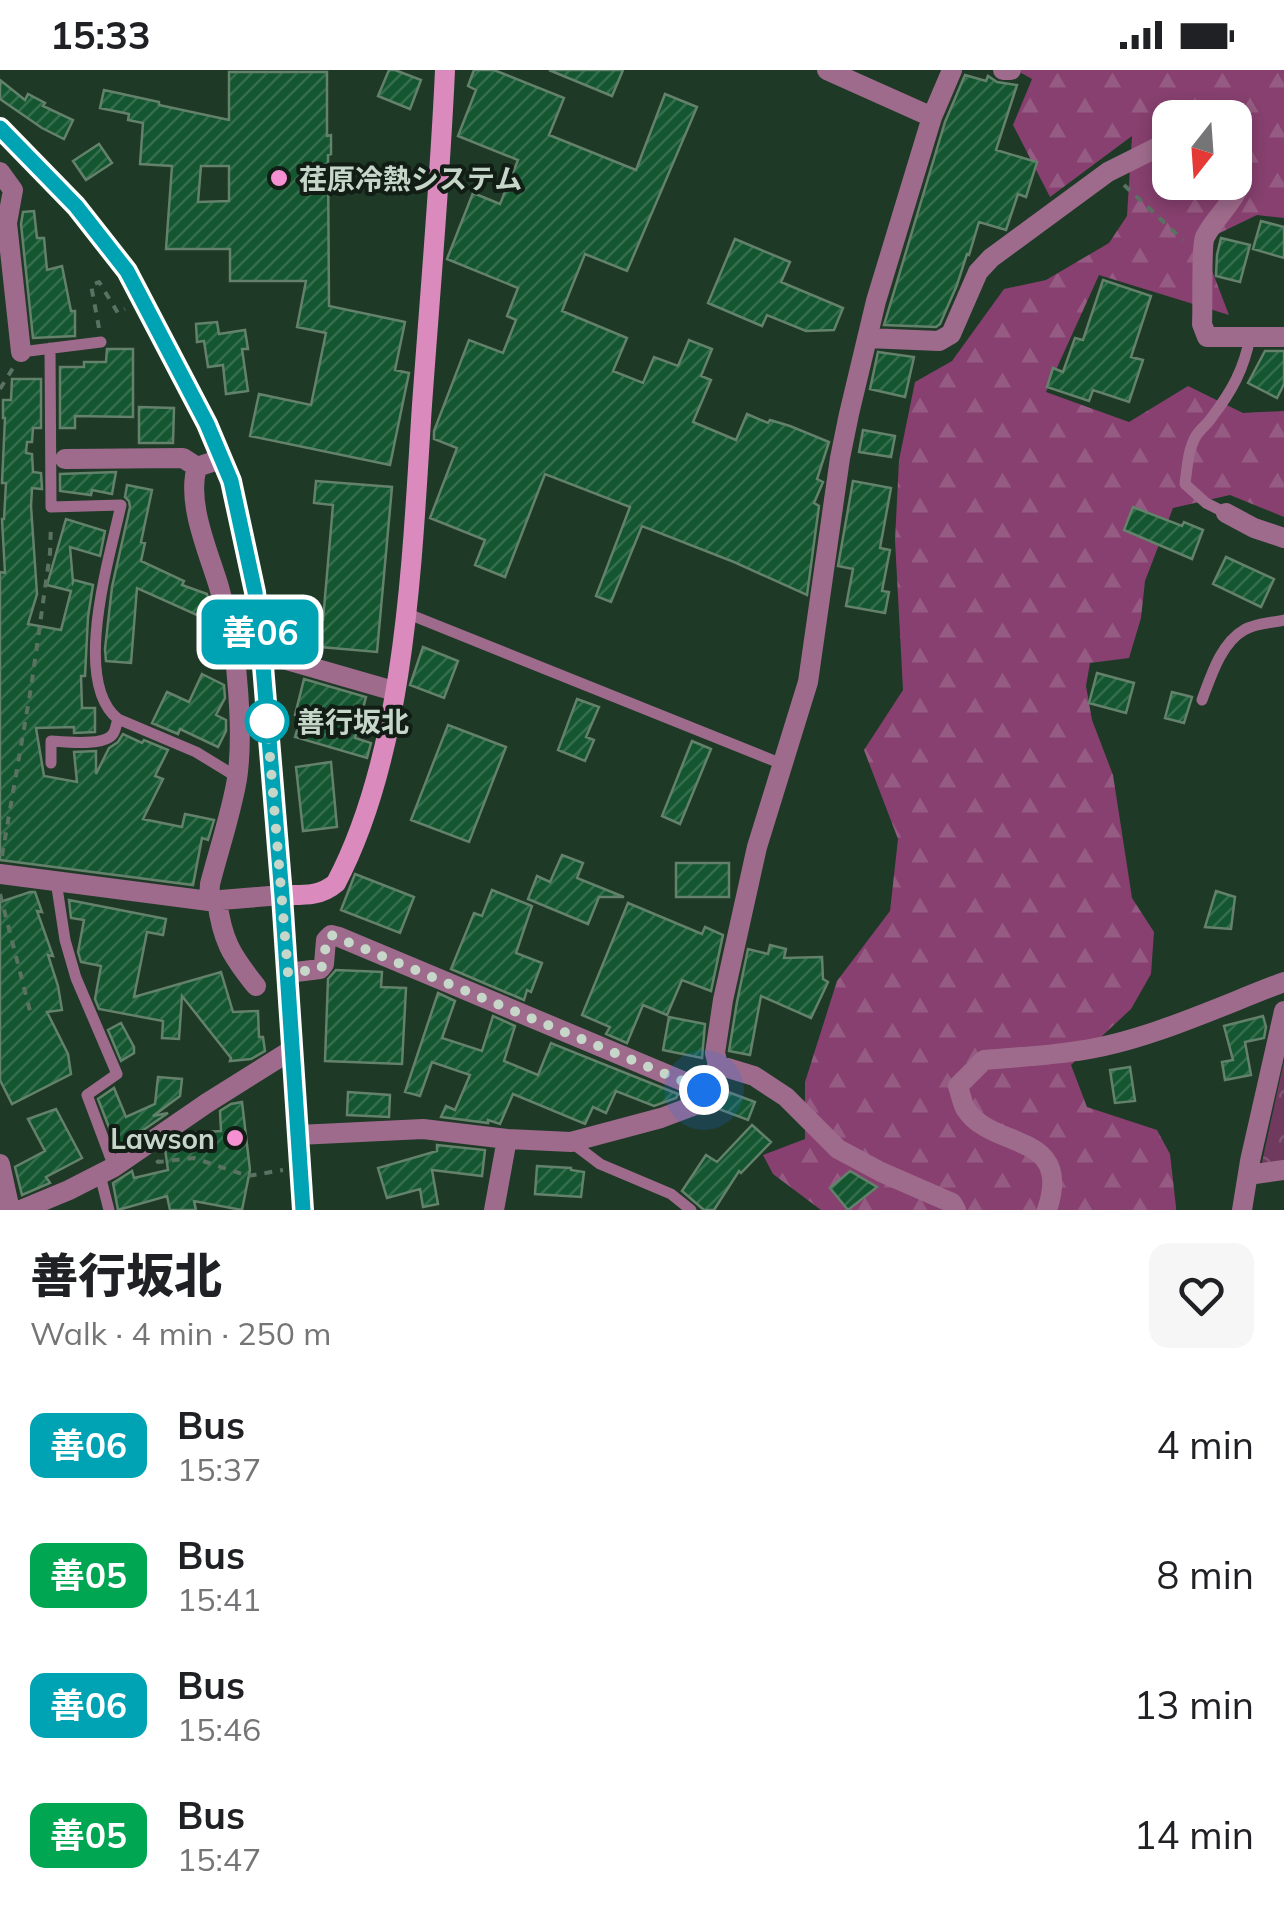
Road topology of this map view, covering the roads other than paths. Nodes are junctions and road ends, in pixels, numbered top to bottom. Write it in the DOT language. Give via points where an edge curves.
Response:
graph roads {
  1 [pos="445,70"];
  2 [pos="827,70"];
  3 [pos="952,70"];
  4 [pos="1002,70"];
  5 [pos="1012,70"];
  6 [pos="932,117"];
  7 [pos="0,128"];
  8 [pos="1152,149"];
  9 [pos="3,179"];
  10 [pos="1232,200"];
  11 [pos="1250,337"];
  12 [pos="1284,337"];
  13 [pos="867,338"];
  14 [pos="101,342"];
  15 [pos="50,348"];
  16 [pos="20,352"];
  17 [pos="65,459"];
  18 [pos="220,459"];
  19 [pos="196,468"];
  20 [pos="1226,513"];
  21 [pos="1284,538"];
  22 [pos="405,613"];
  23 [pos="1284,620"];
  24 [pos="262,654"];
  25 [pos="394,691"];
  26 [pos="1202,700"];
  27 [pos="118,718"];
  28 [pos="51,763"];
  29 [pos="782,764"];
  30 [pos="237,776"];
  31 [pos="0,872"];
  32 [pos="56,881"];
  33 [pos="282,896"];
  34 [pos="213,901"];
  35 [pos="288,973"];
  36 [pos="1284,982"];
  37 [pos="256,986"];
  38 [pos="1284,1011"];
  39 [pos="293,1049"];
  40 [pos="718,1066"];
  41 [pos="704,1090"];
  42 [pos="298,1136"];
  43 [pos="507,1139"];
  44 [pos="571,1142"];
  45 [pos="0,1164"];
  46 [pos="1284,1170"];
  47 [pos="107,1171"];
  48 [pos="1248,1175"];
  49 [pos="10,1210"];
  50 [pos="21,1210"];
  51 [pos="110,1210"];
  52 [pos="303,1210"];
  53 [pos="494,1210"];
  54 [pos="691,1210"];
  55 [pos="956,1210"];
  56 [pos="1047,1210"];
  57 [pos="1242,1210"];
  1 -- 22 [label="street"];
  2 -- 6 [label="street"];
  3 -- 6 [label="street"];
  4 -- 5 [label="street"];
  6 -- 13 [label="street"];
  7 -- 18 [label="street" via="76,206 127,271"];
  8 -- 13 [label="street" via="1108,172 991,258 950,334 939,341"];
  9 -- 16 [label="street" via="13,198 7,222"];
  10 -- 11 [label="street" via="1203,240 1202,324 1207,337"];
  11 -- 12 [label="street"];
  11 -- 20 [label="lane" via="1239,378 1196,436 1187,465 1185,484"];
  13 -- 29 [label="street" via="840,458 808,682"];
  14 -- 15 [label="lane"];
  15 -- 16 [label="lane"];
  15 -- 27 [label="lane" via="51,507 121,505 94,650 96,683"];
  17 -- 19 [label="street" via="183,458"];
  18 -- 19 [label="street"];
  18 -- 24 [label="street" via="231,481 255,592"];
  19 -- 30 [label="street" via="202,537 237,678"];
  20 -- 21 [label="street"];
  22 -- 25 [label="street"];
  22 -- 29 [label="lane"];
  23 -- 26 [label="lane" via="1239,632"];
  24 -- 25 [label="street"];
  24 -- 33 [label="street"];
  25 -- 33 [label="street" via="366,814 336,882 311,896"];
  27 -- 28 [label="lane" via="106,740 51,742"];
  27 -- 30 [label="lane"];
  29 -- 40 [label="street" via="740,918 715,1052"];
  30 -- 34 [label="street" via="210,884"];
  31 -- 32 [label="street"];
  32 -- 34 [label="street"];
  32 -- 47 [label="lane" via="76,978 117,1074 87,1095"];
  33 -- 34 [label="street"];
  33 -- 35 [label="street"];
  34 -- 37 [label="street" via="223,937"];
  35 -- 39 [label="street"];
  35 -- 41 [label="street" via="320,969 331,935"];
  36 -- 56 [label="street" via="1105,1046 984,1060 958,1086 965,1108 983,1125 1037,1150 1049,1166 1053,1192"];
  38 -- 48 [label="street"];
  39 -- 42 [label="street"];
  39 -- 47 [label="street"];
  40 -- 41 [label="street"];
  40 -- 55 [label="street" via="754,1076 838,1148"];
  41 -- 44 [label="street" via="693,1106"];
  42 -- 43 [label="street" via="423,1130"];
  42 -- 52 [label="street"];
  43 -- 44 [label="street"];
  43 -- 53 [label="street"];
  44 -- 54 [label="lane"];
  45 -- 49 [label="street"];
  46 -- 48 [label="street"];
  47 -- 50 [label="street"];
  47 -- 51 [label="lane"];
  48 -- 57 [label="street"];
}
